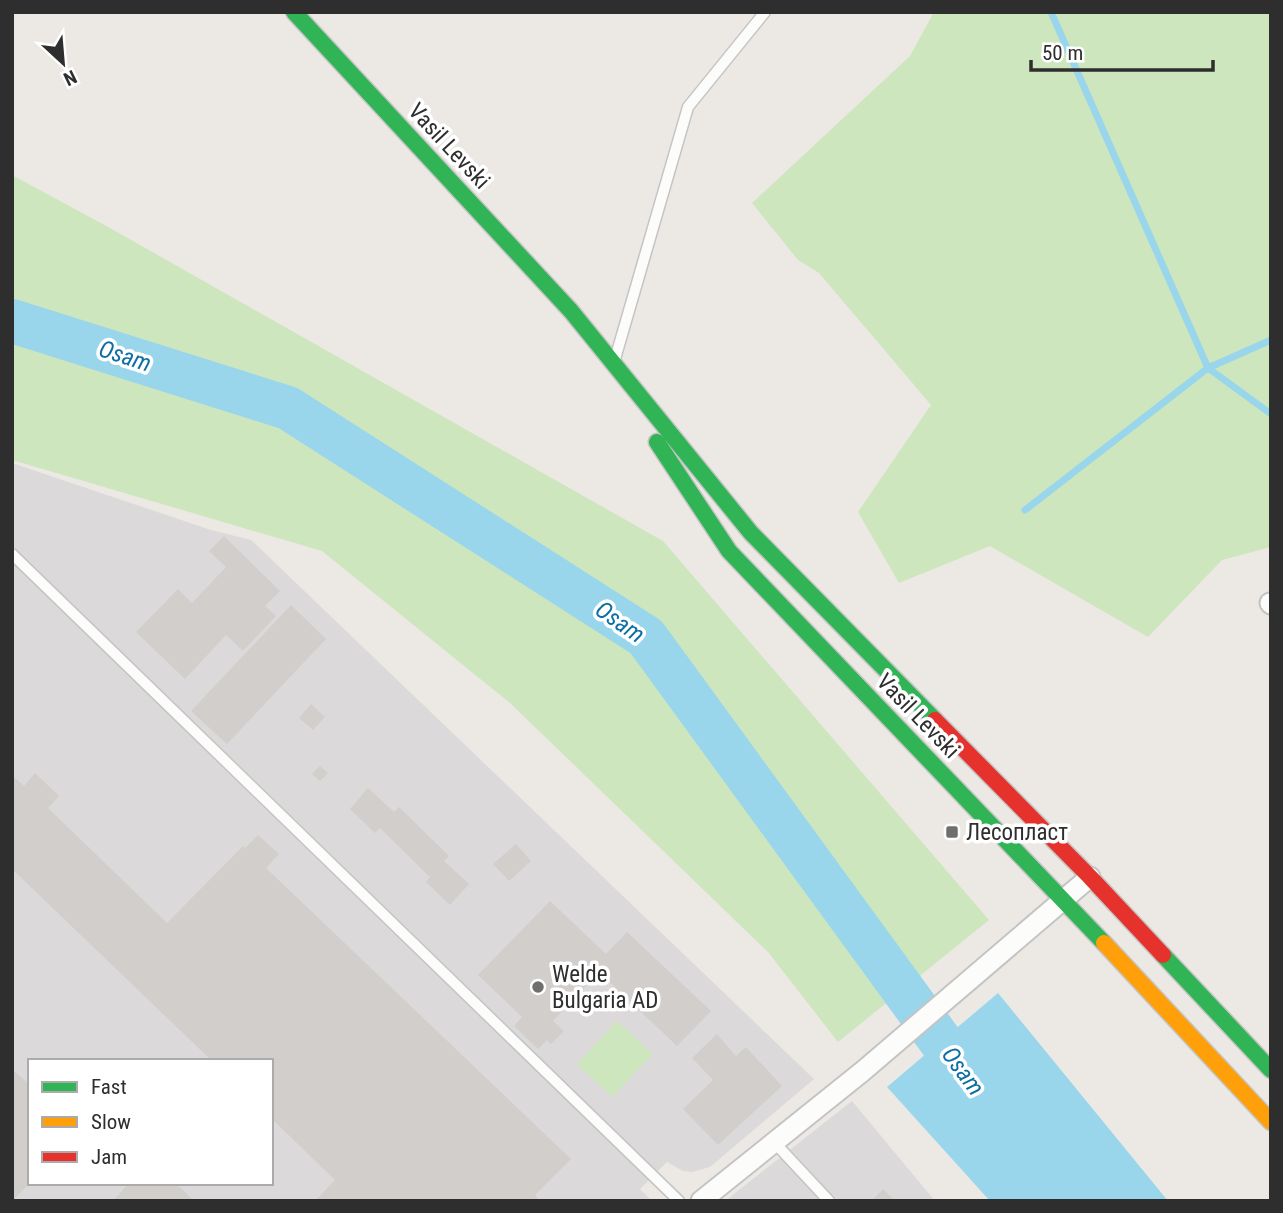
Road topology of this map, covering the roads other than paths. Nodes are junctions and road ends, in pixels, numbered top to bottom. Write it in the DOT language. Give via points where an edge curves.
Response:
graph roads {
  1 [pos="294,12"];
  2 [pos="765,12"];
  3 [pos="571,311"];
  4 [pos="614,363"];
  5 [pos="12,554"];
  6 [pos="1090,877"];
  7 [pos="1063,900"];
  8 [pos="1271,1070"];
  9 [pos="1271,1122"];
  10 [pos="774,1142"];
  11 [pos="679,1201"];
  12 [pos="701,1201"];
  13 [pos="829,1201"];
  1 -- 3 [label="main road, Vasil Levski"];
  2 -- 4 [label="lane" via="688,107"];
  3 -- 4 [label="main road, Vasil Levski"];
  3 -- 7 [label="main road, Vasil Levski" via="729,551"];
  4 -- 6 [label="main road, Vasil Levski" via="751,533"];
  5 -- 11 [label="lane"];
  6 -- 7 [label="street"];
  6 -- 8 [label="main road, Vasil Levski"];
  7 -- 9 [label="main road, Vasil Levski"];
  7 -- 10 [label="street"];
  10 -- 12 [label="street"];
  10 -- 13 [label="lane"];
}
